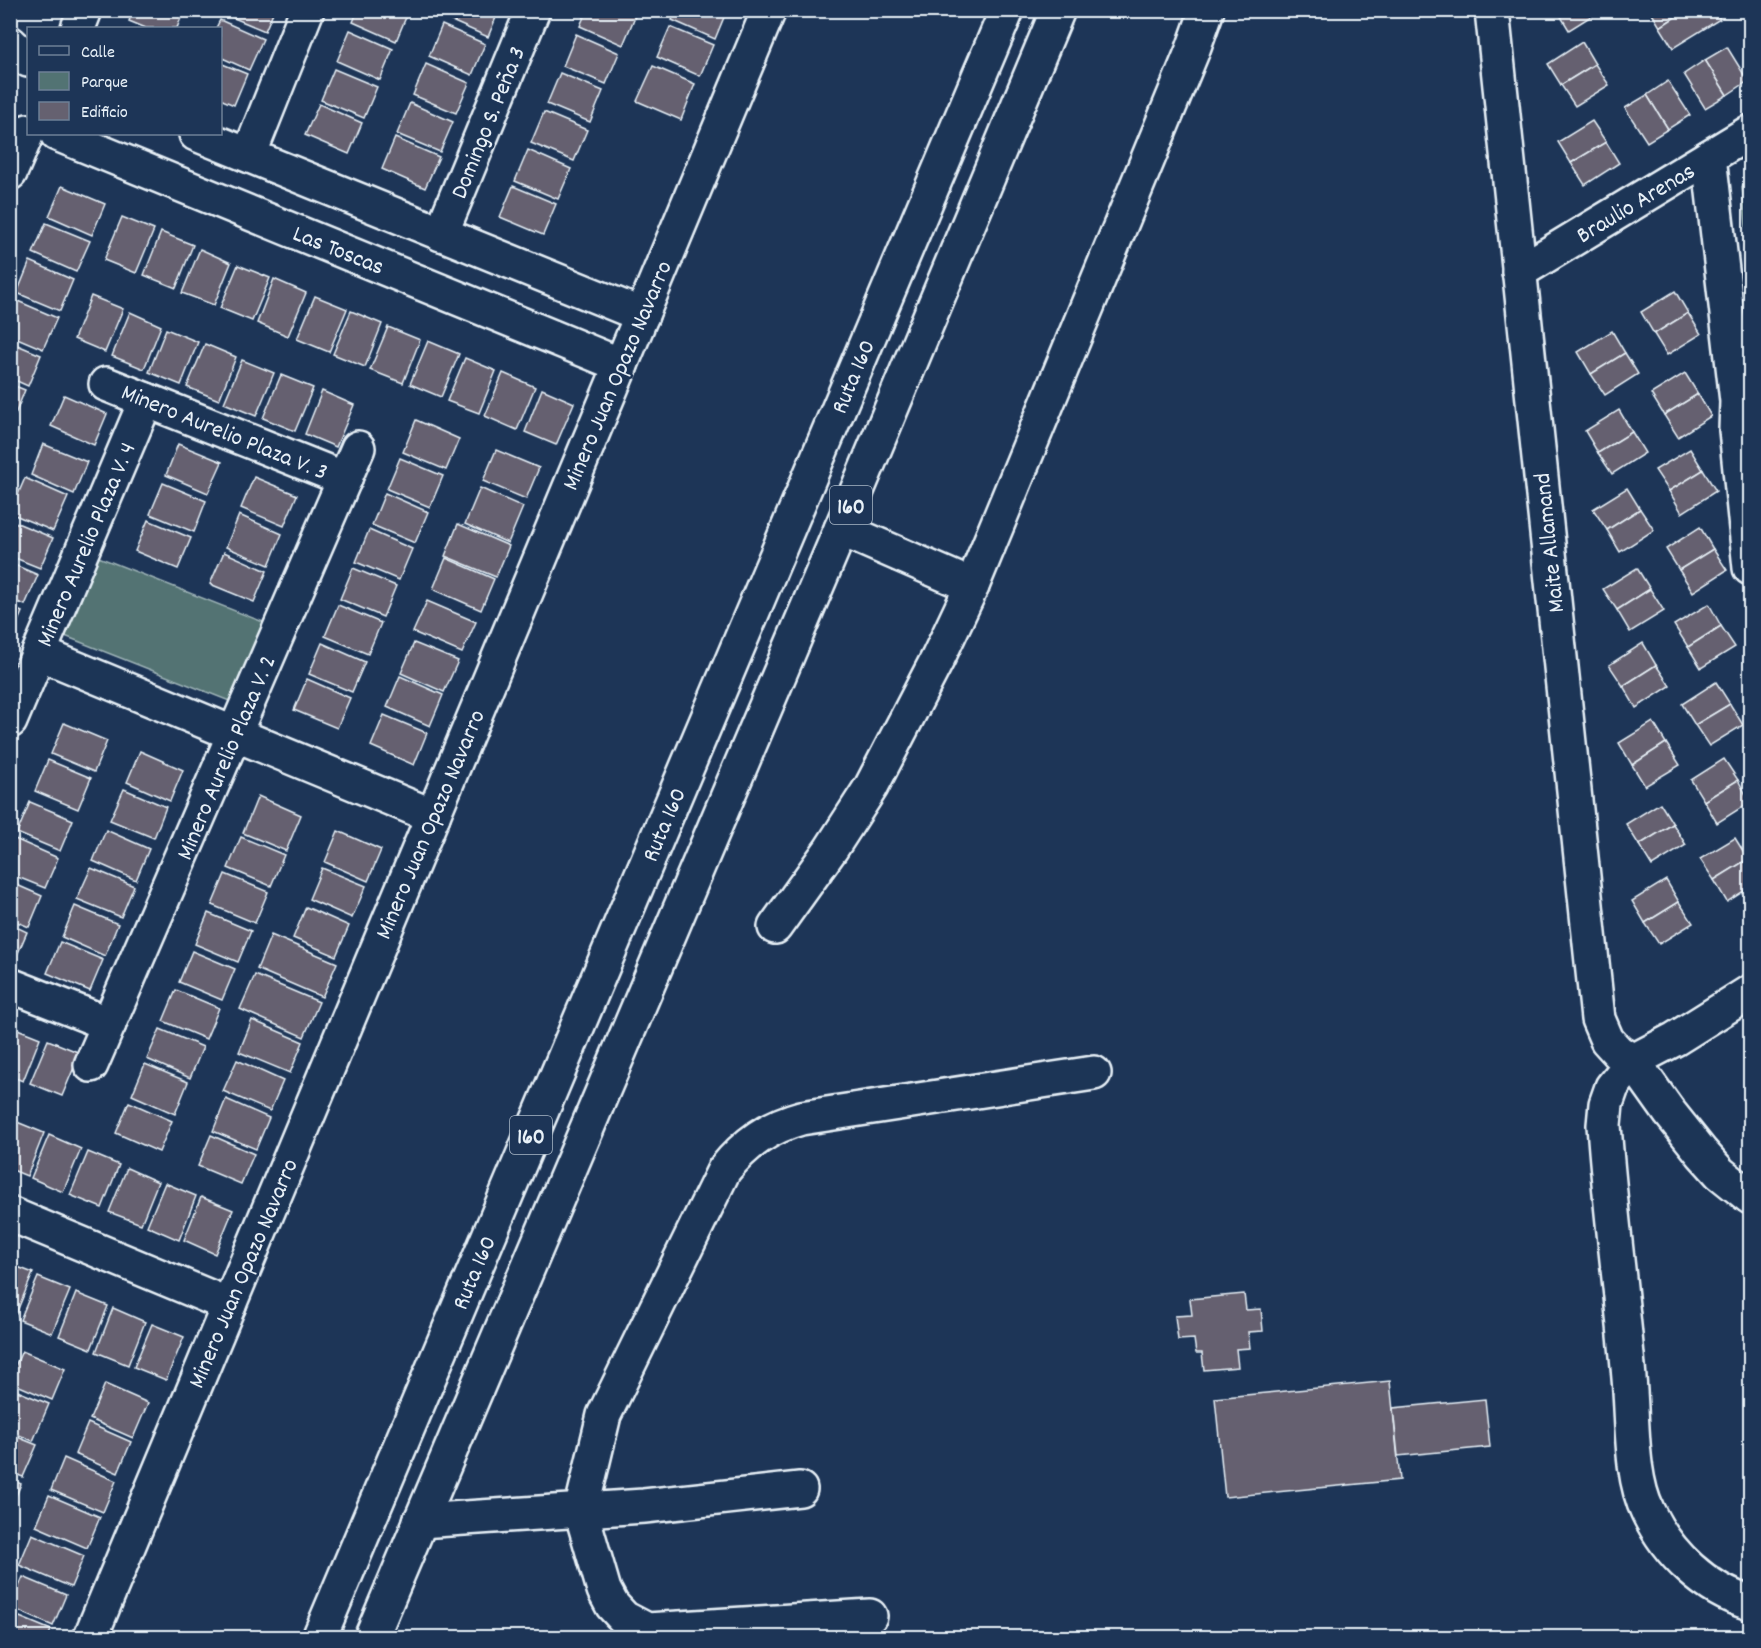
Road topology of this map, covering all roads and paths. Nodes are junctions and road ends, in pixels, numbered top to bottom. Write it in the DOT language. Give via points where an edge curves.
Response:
graph roads {
  1 [pos="85,10"];
  2 [pos="308,10"];
  3 [pos="533,10"];
  4 [pos="768,10"];
  5 [pos="1006,10"];
  6 [pos="1058,10"];
  7 [pos="1207,10"];
  8 [pos="1492,10"];
  9 [pos="78,27"];
  10 [pos="10,43"];
  11 [pos="27,59"];
  12 [pos="10,113"];
  13 [pos="27,122"];
  14 [pos="27,132"];
  15 [pos="1750,132"];
  16 [pos="59,135"];
  17 [pos="199,135"];
  18 [pos="249,155"];
  19 [pos="1709,157"];
  20 [pos="10,173"];
  21 [pos="441,234"];
  22 [pos="1519,272"];
  23 [pos="642,315"];
  24 [pos="1744,333"];
  25 [pos="621,365"];
  26 [pos="106,384"];
  27 [pos="146,400"];
  28 [pos="358,448"];
  29 [pos="345,479"];
  30 [pos="841,529"];
  31 [pos="1750,568"];
  32 [pos="972,586"];
  33 [pos="39,653"];
  34 [pos="10,721"];
  35 [pos="235,734"];
  36 [pos="433,816"];
  37 [pos="775,927"];
  38 [pos="10,985"];
  39 [pos="1750,992"];
  40 [pos="109,1024"];
  41 [pos="1634,1061"];
  42 [pos="91,1065"];
  43 [pos="1094,1073"];
  44 [pos="1750,1197"];
  45 [pos="10,1214"];
  46 [pos="229,1305"];
  47 [pos="800,1489"];
  48 [pos="581,1511"];
  49 [pos="420,1521"];
  50 [pos="1750,1603"];
  51 [pos="870,1616"];
  52 [pos="90,1638"];
  53 [pos="319,1638"];
  54 [pos="371,1638"];
  1 -- 9 [label="main road"];
  2 -- 18 [label="main road"];
  3 -- 21 [label="main road, Domingo S. Peña 3"];
  4 -- 23 [label="main road, Minero Juan Opazo Navarro"];
  5 -- 53 [label="main road, Ruta 160 / 160"];
  6 -- 30 [label="main road, Ruta 160 / 160"];
  7 -- 32 [label="main road"];
  8 -- 22 [label="main road, Maite Allamand"];
  10 -- 11 [label="main road"];
  12 -- 13 [label="main road"];
  14 -- 20 [label="main road"];
  15 -- 19 [label="main road, Braulio Arenas"];
  16 -- 25 [label="main road, Las Toscas"];
  17 -- 18 [label="main road"];
  18 -- 21 [label="main road"];
  19 -- 22 [label="main road, Braulio Arenas"];
  19 -- 24 [label="main road"];
  21 -- 23 [label="main road"];
  22 -- 41 [label="main road, Maite Allamand" via="1598,1019 1606,1040 1618,1053"];
  23 -- 25 [label="main road, Minero Juan Opazo Navarro"];
  24 -- 31 [label="main road" via="1736,430"];
  25 -- 36 [label="main road, Minero Juan Opazo Navarro"];
  26 -- 27 [label="main road, Minero Aurelio Plaza V. 3"];
  27 -- 29 [label="main road, Minero Aurelio Plaza V. 3"];
  27 -- 33 [label="main road, Minero Aurelio Plaza V. 4"];
  28 -- 29 [label="main road, Minero Aurelio Plaza V. 2"];
  29 -- 35 [label="main road, Minero Aurelio Plaza V. 2"];
  30 -- 32 [label="main road"];
  30 -- 49 [label="main road, Ruta 160 / 160"];
  32 -- 37 [label="main road" via="871,787"];
  33 -- 34 [label="main road, Minero Aurelio Plaza V. 4"];
  33 -- 35 [label="main road"];
  35 -- 36 [label="main road"];
  35 -- 40 [label="main road, Minero Aurelio Plaza V. 2"];
  36 -- 46 [label="main road, Minero Juan Opazo Navarro"];
  38 -- 40 [label="main road"];
  39 -- 41 [label="main road"];
  40 -- 42 [label="main road, Minero Aurelio Plaza V. 2"];
  41 -- 44 [label="main road" via="1702,1153"];
  41 -- 50 [label="main road" via="1612,1087 1604,1125 1637,1486 1647,1512 1678,1557 1720,1590"];
  43 -- 48 [label="main road" via="801,1118 783,1123 750,1142 724,1170 604,1415"];
  45 -- 46 [label="main road"];
  46 -- 52 [label="main road, Minero Juan Opazo Navarro"];
  47 -- 48 [label="main road"];
  48 -- 49 [label="main road"];
  48 -- 51 [label="main road" via="612,1605 624,1618 647,1630"];
  49 -- 54 [label="main road, Ruta 160 / 160"];
}
